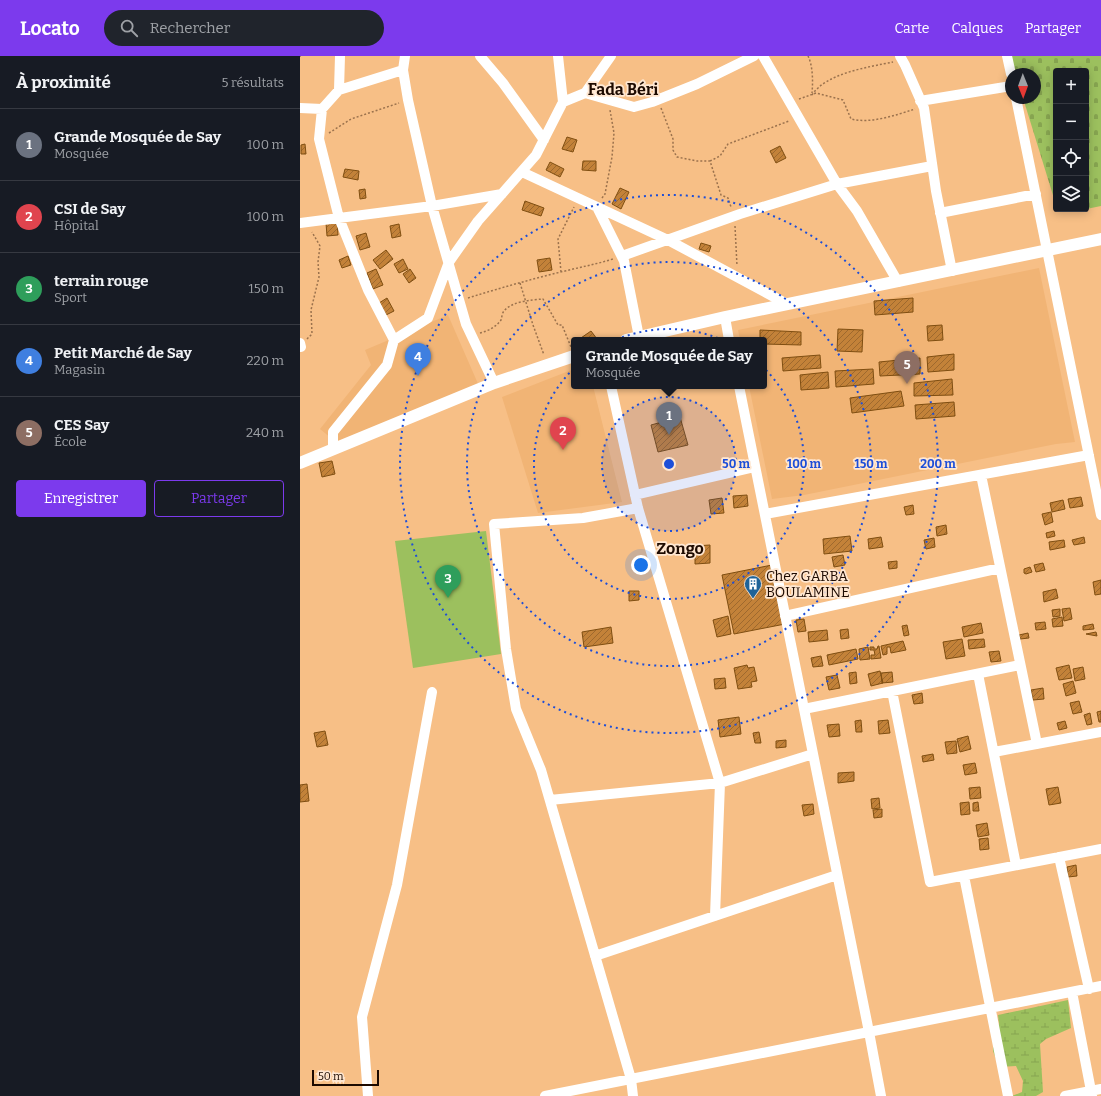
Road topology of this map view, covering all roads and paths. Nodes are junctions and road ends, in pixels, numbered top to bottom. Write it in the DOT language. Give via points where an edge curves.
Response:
graph roads {
  1 [pos="340,56"];
  2 [pos="405,56"];
  3 [pos="480,56"];
  4 [pos="558,56"];
  5 [pos="611,56"];
  6 [pos="754,56"];
  7 [pos="763,56"];
  8 [pos="808,56"];
  9 [pos="1007,56"];
  10 [pos="901,58"];
  11 [pos="1010,68"];
  12 [pos="403,70"];
  13 [pos="1005,87"];
  14 [pos="339,90"];
  15 [pos="585,93"];
  16 [pos="812,95"];
  17 [pos="658,99"];
  18 [pos="408,100"];
  19 [pos="609,100"];
  20 [pos="563,102"];
  21 [pos="789,102"];
  22 [pos="921,104"];
  23 [pos="1017,104"];
  24 [pos="300,108"];
  25 [pos="322,109"];
  26 [pos="798,117"];
  27 [pos="320,139"];
  28 [pos="544,140"];
  29 [pos="710,161"];
  30 [pos="932,166"];
  31 [pos="522,172"];
  32 [pos="837,184"];
  33 [pos="502,194"];
  34 [pos="1036,194"];
  35 [pos="578,198"];
  36 [pos="432,206"];
  37 [pos="597,207"];
  38 [pos="940,213"];
  39 [pos="734,216"];
  40 [pos="339,218"];
  41 [pos="303,222"];
  42 [pos="1101,239"];
  43 [pos="668,240"];
  44 [pos="1047,251"];
  45 [pos="622,256"];
  46 [pos="449,262"];
  47 [pos="952,271"];
  48 [pos="561,272"];
  49 [pos="738,278"];
  50 [pos="898,282"];
  51 [pos="520,283"];
  52 [pos="459,301"];
  53 [pos="525,301"];
  54 [pos="787,304"];
  55 [pos="725,317"];
  56 [pos="471,335"];
  57 [pos="639,337"];
  58 [pos="728,337"];
  59 [pos="394,340"];
  60 [pos="301,345"];
  61 [pos="571,346"];
  62 [pos="571,352"];
  63 [pos="548,365"];
  64 [pos="494,384"];
  65 [pos="613,389"];
  66 [pos="740,389"];
  67 [pos="333,450"];
  68 [pos="1089,455"];
  69 [pos="300,463"];
  70 [pos="755,467"];
  71 [pos="981,475"];
  72 [pos="635,495"];
  73 [pos="638,508"];
  74 [pos="765,514"];
  75 [pos="1101,515"];
  76 [pos="1000,568"];
  77 [pos="785,616"];
  78 [pos="1020,665"];
  79 [pos="978,674"];
  80 [pos="432,692"];
  81 [pos="892,692"];
  82 [pos="804,709"];
  83 [pos="1101,732"];
  84 [pos="1037,744"];
  85 [pos="994,752"];
  86 [pos="813,754"];
  87 [pos="720,783"];
  88 [pos="550,800"];
  89 [pos="1101,849"];
  90 [pos="1059,857"];
  91 [pos="1016,865"];
  92 [pos="837,875"];
  93 [pos="964,876"];
  94 [pos="716,916"];
  95 [pos="595,956"];
  96 [pos="1101,986"];
  97 [pos="1089,989"];
  98 [pos="1072,992"];
  99 [pos="991,1008"];
  100 [pos="869,1032"];
  101 [pos="631,1079"];
  102 [pos="1095,1092"];
  103 [pos="368,1096"];
  104 [pos="546,1096"];
  105 [pos="633,1096"];
  106 [pos="881,1096"];
  107 [pos="1008,1096"];
  108 [pos="1065,1096"];
  1 -- 14 [label="street"];
  2 -- 12 [label="street"];
  3 -- 28 [label="street"];
  4 -- 20 [label="street"];
  5 -- 15 [label="street"];
  6 -- 17 [label="street" via="697,84"];
  7 -- 21 [label="street"];
  8 -- 16 [label="path"];
  9 -- 11 [label="street"];
  10 -- 16 [label="path" via="844,73 816,88"];
  10 -- 22 [label="street"];
  12 -- 14 [label="street"];
  12 -- 18 [label="street"];
  13 -- 22 [label="street"];
  14 -- 25 [label="street"];
  15 -- 19 [label="street"];
  15 -- 20 [label="street"];
  16 -- 21 [label="path"];
  16 -- 22 [label="path" via="816,93 843,100 852,119 860,121"];
  17 -- 19 [label="street" via="634,107"];
  17 -- 29 [label="path" via="677,157"];
  18 -- 27 [label="path" via="351,119"];
  18 -- 36 [label="street"];
  19 -- 37 [label="path" via="614,133 612,157 605,194"];
  20 -- 28 [label="street"];
  21 -- 26 [label="street"];
  22 -- 30 [label="street"];
  23 -- 34 [label="street"];
  24 -- 25 [label="street"];
  25 -- 27 [label="street"];
  26 -- 29 [label="path" via="728,144 720,156"];
  26 -- 32 [label="street"];
  27 -- 40 [label="street"];
  28 -- 31 [label="street"];
  29 -- 39 [label="path" via="721,195 728,198"];
  30 -- 32 [label="street"];
  30 -- 38 [label="street"];
  31 -- 33 [label="street"];
  31 -- 35 [label="street"];
  32 -- 39 [label="street"];
  32 -- 50 [label="street" via="857,211"];
  33 -- 36 [label="street"];
  33 -- 46 [label="street" via="478,221"];
  34 -- 38 [label="street"];
  34 -- 44 [label="street"];
  35 -- 37 [label="street"];
  35 -- 48 [label="path" via="558,239"];
  36 -- 40 [label="street"];
  36 -- 46 [label="street"];
  37 -- 43 [label="street"];
  37 -- 45 [label="street"];
  38 -- 47 [label="street"];
  39 -- 43 [label="street"];
  39 -- 49 [label="path"];
  40 -- 41 [label="street"];
  40 -- 59 [label="street" via="368,290"];
  41 -- 60 [label="path" via="320,246 319,277 312,310 312,334"];
  42 -- 44 [label="street"];
  43 -- 45 [label="street"];
  43 -- 49 [label="street"];
  44 -- 47 [label="street"];
  44 -- 68 [label="street"];
  45 -- 48 [label="path"];
  45 -- 57 [label="street"];
  46 -- 52 [label="street"];
  46 -- 59 [label="street" via="428,318"];
  47 -- 50 [label="street"];
  48 -- 51 [label="path"];
  49 -- 54 [label="street"];
  50 -- 54 [label="street"];
  51 -- 52 [label="path"];
  51 -- 53 [label="path"];
  52 -- 56 [label="street"];
  53 -- 56 [label="path" via="504,311 494,327 486,332"];
  53 -- 61 [label="path" via="543,299 558,325 562,325"];
  53 -- 63 [label="path"];
  54 -- 55 [label="street"];
  55 -- 57 [label="street"];
  55 -- 58 [label="street"];
  56 -- 64 [label="street"];
  59 -- 67 [label="street" via="386,365 333,432"];
  62 -- 63 [label="street"];
  63 -- 64 [label="street"];
  64 -- 67 [label="street"];
  65 -- 72 [label="street"];
  66 -- 70 [label="street"];
  67 -- 69 [label="street"];
  68 -- 71 [label="street"];
  68 -- 75 [label="street"];
  70 -- 72 [label="street"];
  70 -- 74 [label="street"];
  71 -- 74 [label="street"];
  71 -- 76 [label="street"];
  72 -- 73 [label="street"];
  73 -- 87 [label="street"];
  73 -- 88 [label="street" via="583,518 494,524 506,649 516,710 541,770"];
  74 -- 77 [label="street"];
  76 -- 77 [label="street"];
  76 -- 78 [label="street"];
  77 -- 82 [label="street"];
  78 -- 79 [label="street"];
  78 -- 84 [label="street"];
  79 -- 81 [label="street"];
  79 -- 85 [label="street"];
  80 -- 103 [label="street" via="397,885 362,1017"];
  81 -- 82 [label="street"];
  81 -- 93 [label="street" via="930,882"];
  82 -- 86 [label="street"];
  83 -- 84 [label="street"];
  84 -- 85 [label="street"];
  85 -- 91 [label="street"];
  86 -- 87 [label="street"];
  86 -- 92 [label="street"];
  87 -- 88 [label="street"];
  87 -- 94 [label="street"];
  88 -- 95 [label="street"];
  89 -- 90 [label="street"];
  90 -- 91 [label="street"];
  90 -- 97 [label="street"];
  91 -- 93 [label="street"];
  92 -- 94 [label="street"];
  92 -- 100 [label="street"];
  93 -- 99 [label="street"];
  94 -- 95 [label="street"];
  95 -- 101 [label="street"];
  96 -- 97 [label="street"];
  97 -- 98 [label="street"];
  98 -- 99 [label="street"];
  98 -- 102 [label="street"];
  99 -- 100 [label="street"];
  99 -- 107 [label="street"];
  100 -- 101 [label="street"];
  100 -- 106 [label="street"];
  101 -- 104 [label="street"];
  101 -- 105 [label="street"];
  102 -- 108 [label="street"];
}
